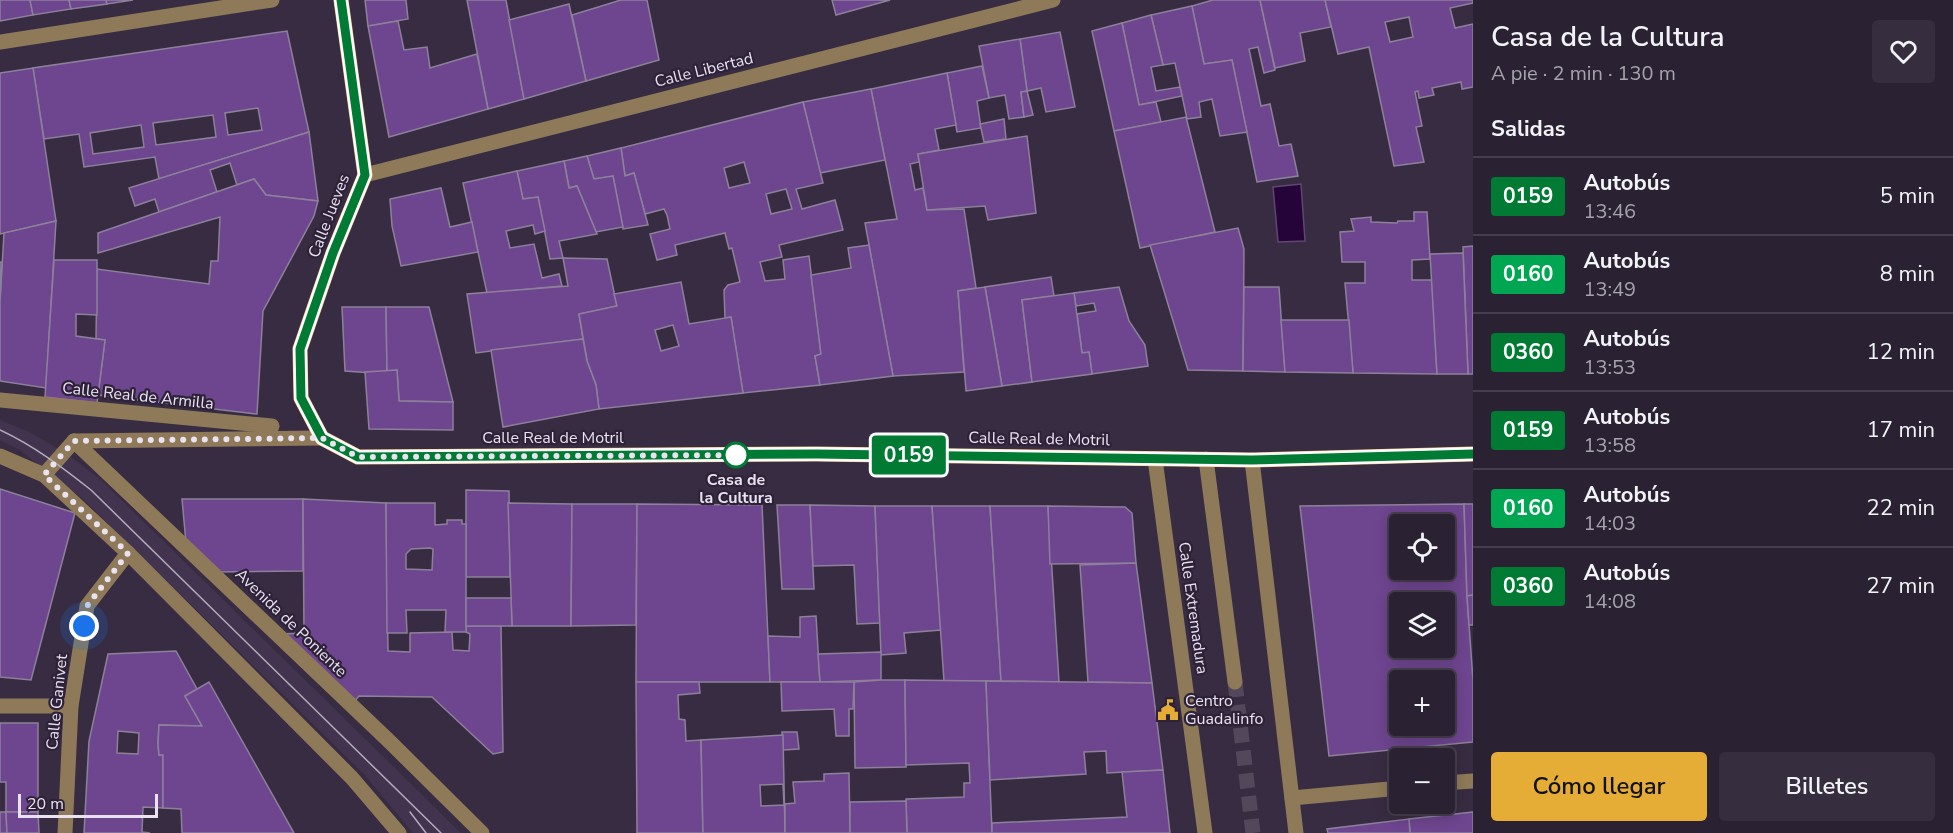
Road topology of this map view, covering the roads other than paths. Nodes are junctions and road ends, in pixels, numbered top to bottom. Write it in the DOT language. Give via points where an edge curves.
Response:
graph roads {
  1 [pos="272,0"];
  2 [pos="342,0"];
  3 [pos="1053,0"];
  4 [pos="0,42"];
  5 [pos="365,175"];
  6 [pos="0,400"];
  7 [pos="272,426"];
  8 [pos="322,438"];
  9 [pos="74,441"];
  10 [pos="1473,454"];
  11 [pos="0,456"];
  12 [pos="1155,459"];
  13 [pos="1206,459"];
  14 [pos="1252,460"];
  15 [pos="44,475"];
  16 [pos="128,553"];
  17 [pos="1235,682"];
  18 [pos="0,706"];
  19 [pos="71,706"];
  20 [pos="1473,781"];
  21 [pos="1455,782"];
  22 [pos="1389,789"];
  23 [pos="1292,798"];
  24 [pos="65,833"];
  25 [pos="399,833"];
  26 [pos="482,833"];
  27 [pos="1205,833"];
  28 [pos="1296,833"];
  1 -- 4 [label="street"];
  2 -- 5 [label="main road, Calle Jueves"];
  3 -- 5 [label="street, Calle Libertad"];
  5 -- 8 [label="main road, Calle Jueves" via="300,349 301,398"];
  6 -- 7 [label="street, Calle Real de Armilla"];
  8 -- 9 [label="street"];
  8 -- 12 [label="main road, Calle Real de Motril" via="358,457 816,454"];
  9 -- 15 [label="street"];
  9 -- 26 [label="street, Avenida de Poniente"];
  10 -- 14 [label="main road, Calle Real de Motril"];
  11 -- 15 [label="street"];
  12 -- 13 [label="main road, Calle Real de Motril"];
  12 -- 27 [label="street, Calle Extremadura"];
  13 -- 14 [label="main road, Calle Real de Motril"];
  13 -- 17 [label="street"];
  14 -- 23 [label="street"];
  15 -- 16 [label="street"];
  16 -- 19 [label="street, Calle Ganivet" via="87,606"];
  16 -- 25 [label="street" via="352,778"];
  18 -- 19 [label="street"];
  19 -- 24 [label="street, Calle Ganivet"];
  20 -- 21 [label="street"];
  22 -- 23 [label="street"];
  23 -- 28 [label="street"];
}
